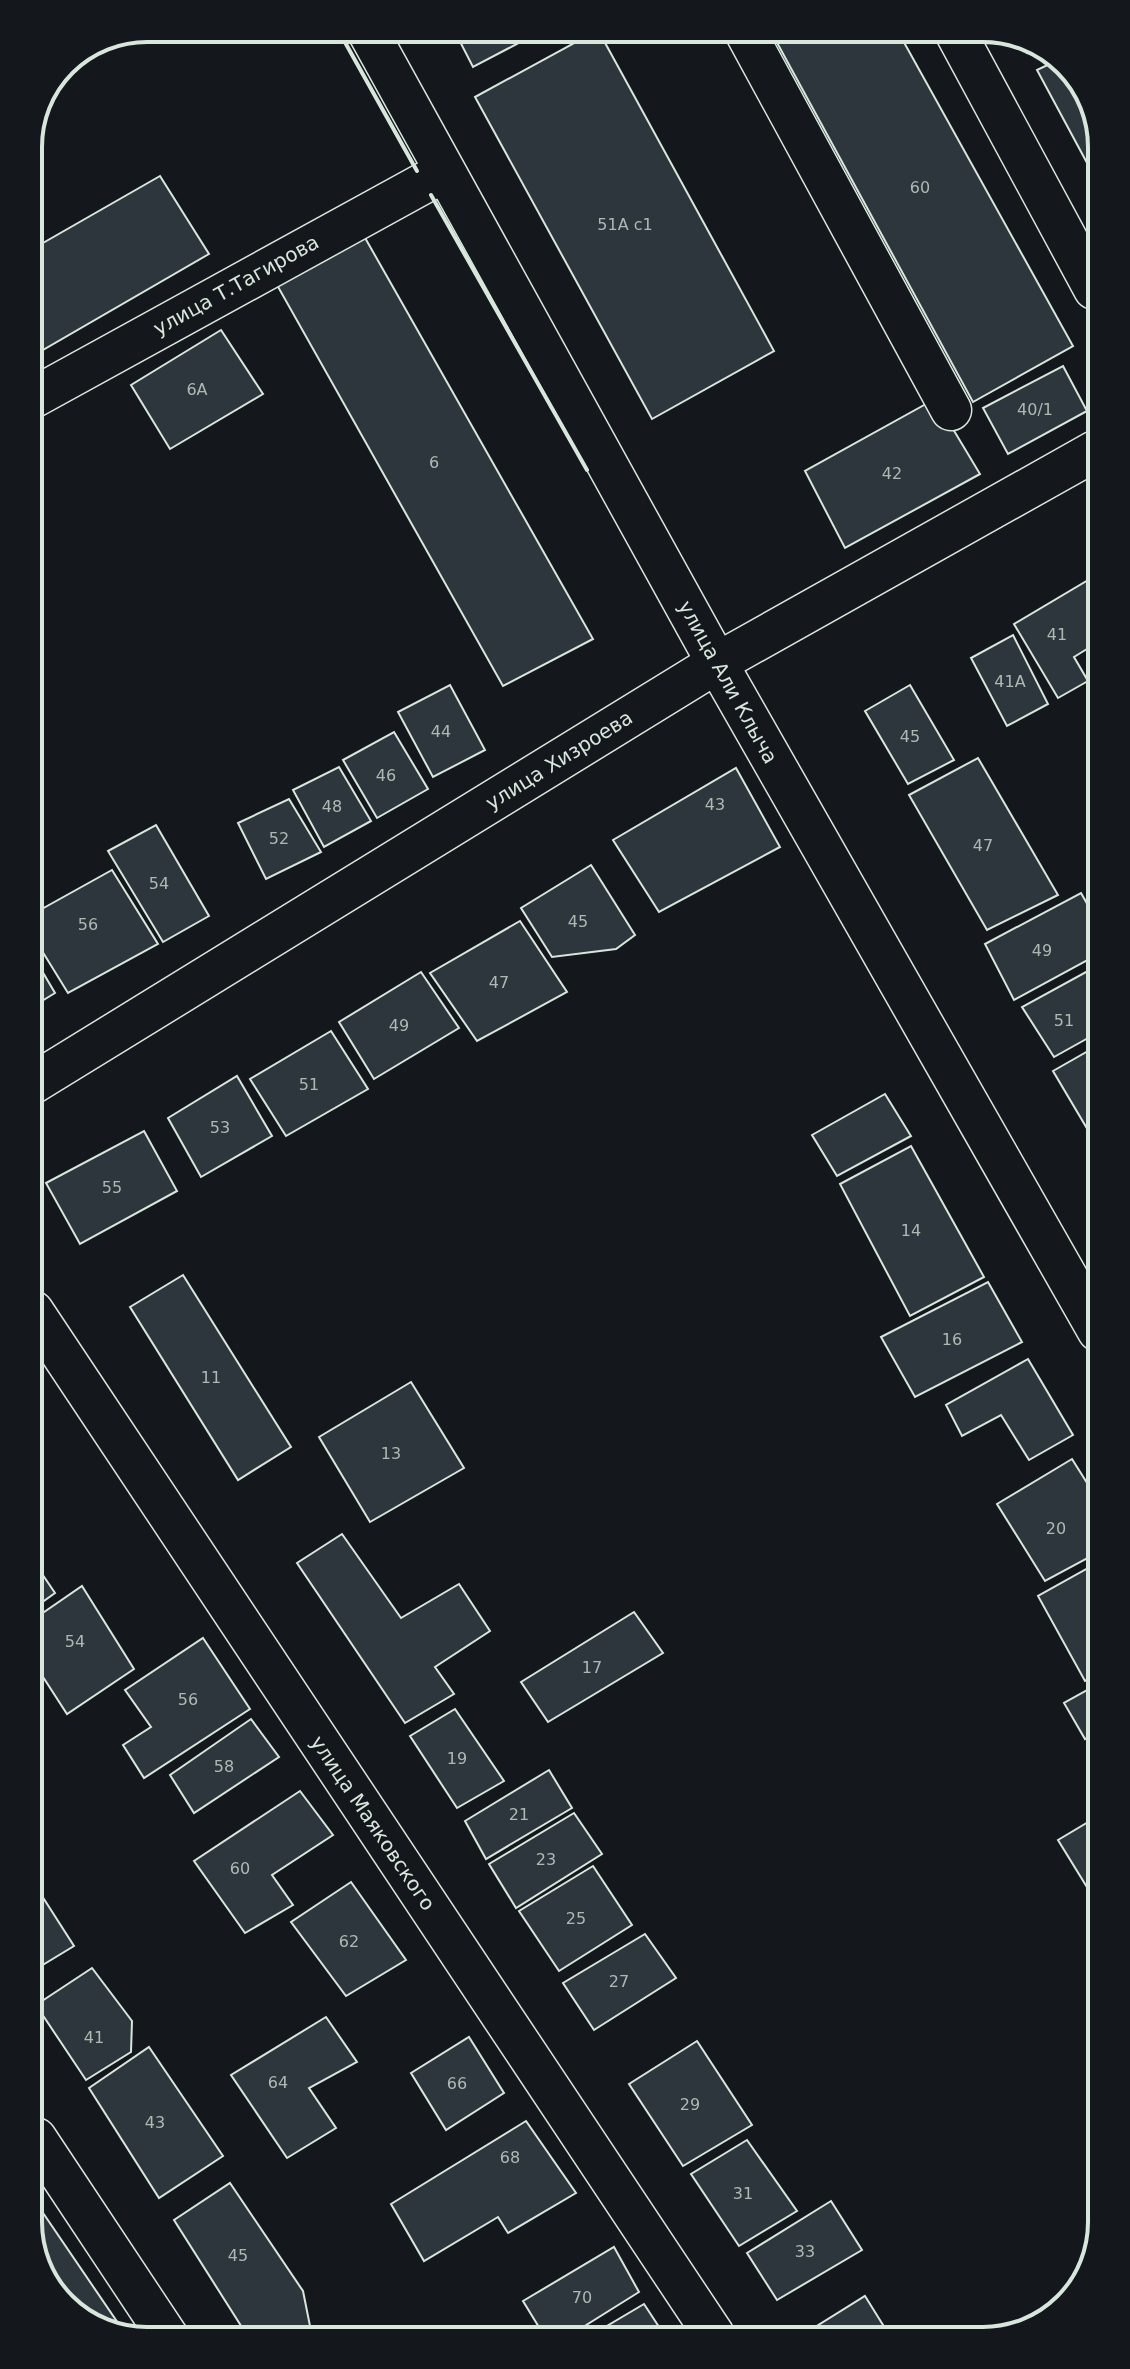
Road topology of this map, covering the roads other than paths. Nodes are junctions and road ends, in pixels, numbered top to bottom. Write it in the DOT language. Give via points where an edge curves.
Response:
graph roads {
  1 [pos="374,42"];
  2 [pos="751,42"];
  3 [pos="961,42"];
  4 [pos="444,172"];
  5 [pos="1088,278"];
  6 [pos="42,393"];
  7 [pos="951,410"];
  8 [pos="1088,455"];
  9 [pos="717,663"];
  10 [pos="42,1078"];
  11 [pos="1088,1313"];
  12 [pos="42,1325"];
  13 [pos="42,2147"];
  14 [pos="161,2327"];
  15 [pos="709,2327"];
  1 -- 4 [label="street, улица Али Клыча"];
  2 -- 7 [label="street"];
  3 -- 5 [label="street"];
  4 -- 6 [label="street, улица Т.Тагирова"];
  4 -- 9 [label="street, улица Али Клыча"];
  8 -- 9 [label="street, улица Хизроева"];
  9 -- 10 [label="street, улица Хизроева"];
  9 -- 11 [label="street, улица Али Клыча"];
  12 -- 15 [label="street, улица Маяковского"];
  13 -- 14 [label="street"];
}
